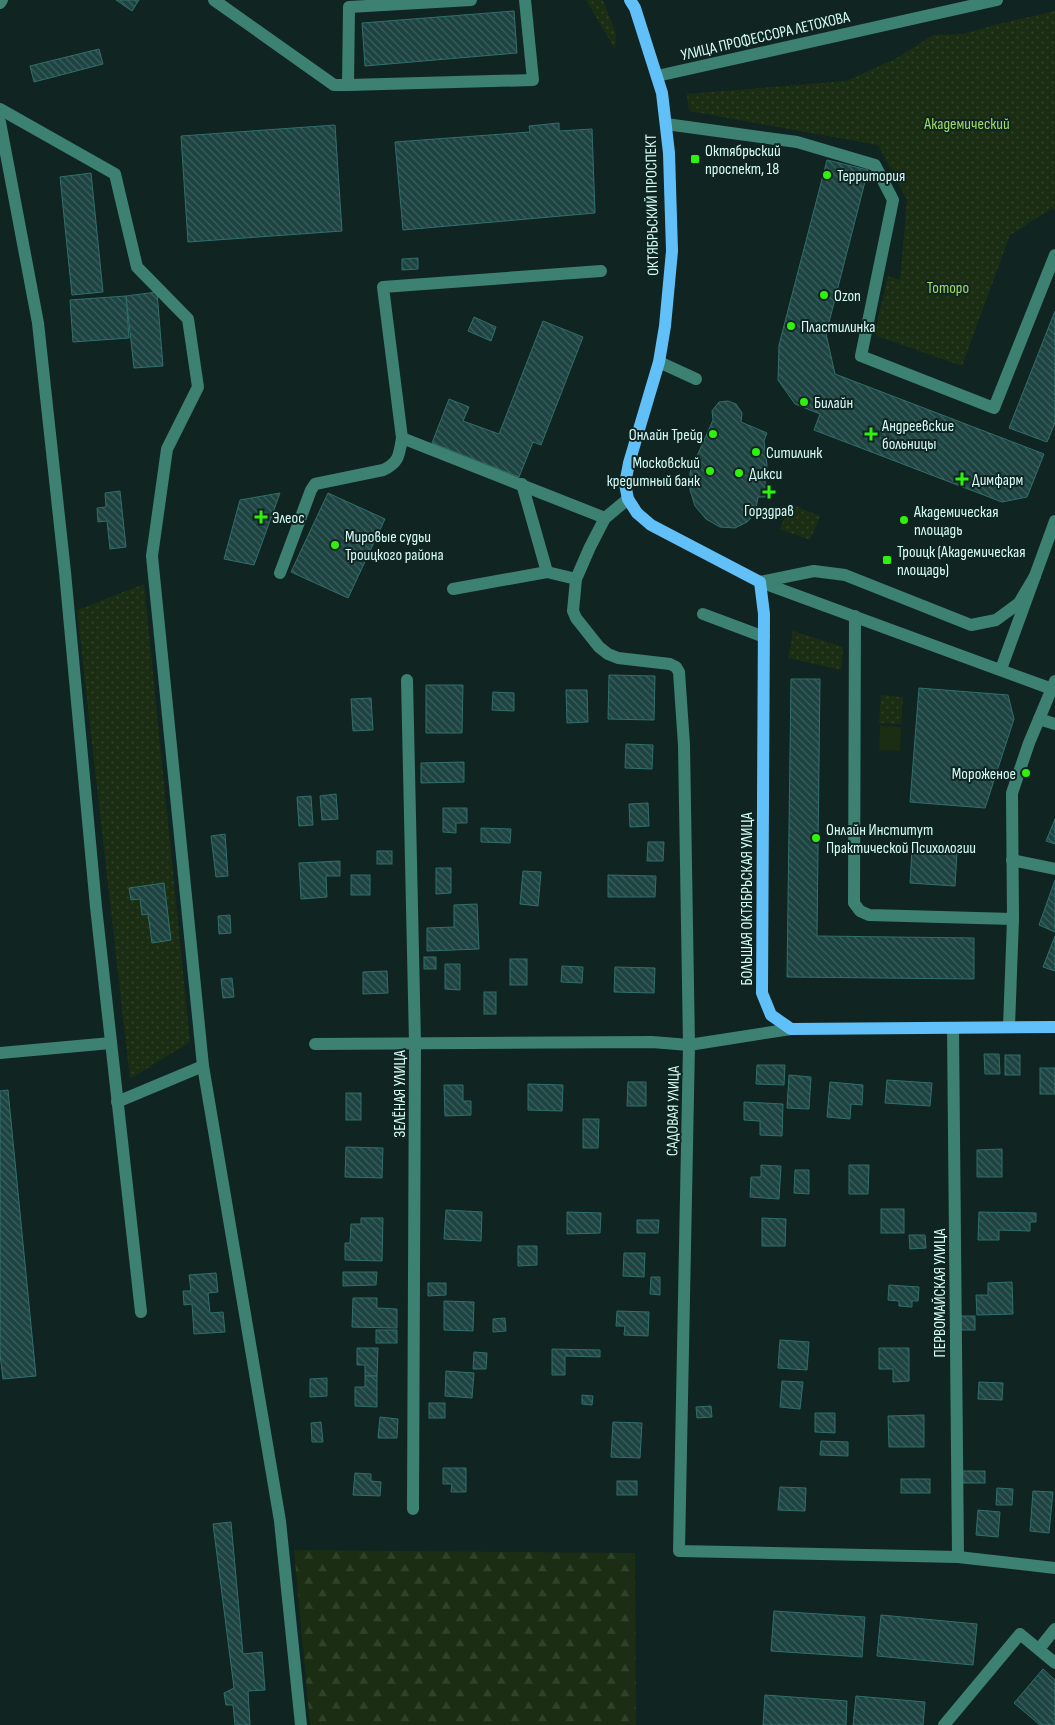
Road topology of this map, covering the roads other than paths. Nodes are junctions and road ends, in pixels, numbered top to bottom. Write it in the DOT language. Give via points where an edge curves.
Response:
graph roads {
  1 [pos="214,0"];
  2 [pos="472,0"];
  3 [pos="525,0"];
  4 [pos="630,0"];
  5 [pos="997,0"];
  6 [pos="657,76"];
  7 [pos="348,84"];
  8 [pos="0,109"];
  9 [pos="0,122"];
  10 [pos="666,124"];
  11 [pos="1055,255"];
  12 [pos="601,271"];
  13 [pos="659,362"];
  14 [pos="696,379"];
  15 [pos="402,438"];
  16 [pos="522,484"];
  17 [pos="628,499"];
  18 [pos="605,518"];
  19 [pos="1055,521"];
  20 [pos="547,572"];
  21 [pos="280,573"];
  22 [pos="1034,576"];
  23 [pos="576,579"];
  24 [pos="760,582"];
  25 [pos="453,589"];
  26 [pos="704,614"];
  27 [pos="855,616"];
  28 [pos="764,636"];
  29 [pos="1001,669"];
  30 [pos="407,680"];
  31 [pos="1053,685"];
  32 [pos="1039,719"];
  33 [pos="1055,724"];
  34 [pos="1012,860"];
  35 [pos="1055,868"];
  36 [pos="1013,919"];
  37 [pos="1009,1027"];
  38 [pos="1055,1027"];
  39 [pos="953,1028"];
  40 [pos="791,1029"];
  41 [pos="111,1043"];
  42 [pos="415,1043"];
  43 [pos="315,1044"];
  44 [pos="689,1045"];
  45 [pos="0,1053"];
  46 [pos="203,1066"];
  47 [pos="117,1102"];
  48 [pos="141,1312"];
  49 [pos="413,1509"];
  50 [pos="958,1557"];
  51 [pos="1055,1568"];
  52 [pos="1055,1630"];
  53 [pos="1039,1649"];
  54 [pos="1055,1663"];
  55 [pos="301,1725"];
  56 [pos="944,1725"];
  1 -- 7 [label="street" via="334,84"];
  2 -- 7 [label="street" via="349,8"];
  3 -- 7 [label="street" via="533,80"];
  4 -- 6 [label="main road, ОКТЯБРЬСКИЙ ПРОСПЕКТ"];
  5 -- 6 [label="street, УЛИЦА ПРОФЕССОРА ЛЕТОХОВА"];
  6 -- 10 [label="main road, ОКТЯБРЬСКИЙ ПРОСПЕКТ"];
  8 -- 46 [label="street" via="115,174 137,267 188,319 198,387 167,449 152,556"];
  9 -- 41 [label="street" via="38,323"];
  10 -- 11 [label="street" via="797,142 875,165 893,200 861,356 994,408"];
  10 -- 13 [label="main road, ОКТЯБРЬСКИЙ ПРОСПЕКТ" via="672,251"];
  12 -- 15 [label="street" via="383,287"];
  13 -- 14 [label="street"];
  13 -- 17 [label="main road, ОКТЯБРЬСКИЙ ПРОСПЕКТ" via="629,463 625,484"];
  15 -- 16 [label="street"];
  15 -- 21 [label="street" via="399,456 393,465 315,484"];
  16 -- 18 [label="street"];
  16 -- 20 [label="street"];
  17 -- 18 [label="street"];
  17 -- 24 [label="main road" via="636,513 652,525"];
  18 -- 23 [label="street"];
  19 -- 22 [label="street"];
  20 -- 23 [label="street"];
  20 -- 25 [label="street"];
  22 -- 24 [label="street" via="1019,603 996,620 971,625 845,575 814,572"];
  22 -- 29 [label="street"];
  23 -- 44 [label="street, САДОВАЯ УЛИЦА" via="573,611 599,647 618,658 670,664 679,672 684,745"];
  24 -- 27 [label="street"];
  24 -- 28 [label="main road, БОЛЬШАЯ ОКТЯБРЬСКАЯ УЛИЦА"];
  26 -- 28 [label="street"];
  27 -- 29 [label="street"];
  27 -- 36 [label="street" via="854,903 869,915"];
  28 -- 40 [label="main road, БОЛЬШАЯ ОКТЯБРЬСКАЯ УЛИЦА" via="762,993 771,1015"];
  29 -- 31 [label="street"];
  30 -- 42 [label="street, ЗЕЛЁНАЯ УЛИЦА"];
  31 -- 32 [label="street"];
  32 -- 33 [label="street"];
  32 -- 34 [label="street" via="1012,792"];
  34 -- 35 [label="street"];
  34 -- 36 [label="street"];
  36 -- 37 [label="street"];
  37 -- 38 [label="main road"];
  37 -- 39 [label="main road"];
  39 -- 40 [label="main road"];
  39 -- 50 [label="street, ПЕРВОМАЙСКАЯ УЛИЦА"];
  40 -- 44 [label="street"];
  41 -- 45 [label="street"];
  41 -- 47 [label="street"];
  42 -- 43 [label="street"];
  42 -- 44 [label="street" via="652,1042"];
  42 -- 49 [label="street, ЗЕЛЁНАЯ УЛИЦА"];
  44 -- 50 [label="street, САДОВАЯ УЛИЦА" via="679,1551"];
  46 -- 47 [label="street"];
  46 -- 55 [label="street" via="280,1521"];
  47 -- 48 [label="street"];
  50 -- 51 [label="street"];
  52 -- 53 [label="street"];
  53 -- 54 [label="street"];
  53 -- 56 [label="street" via="1020,1634"];
}
